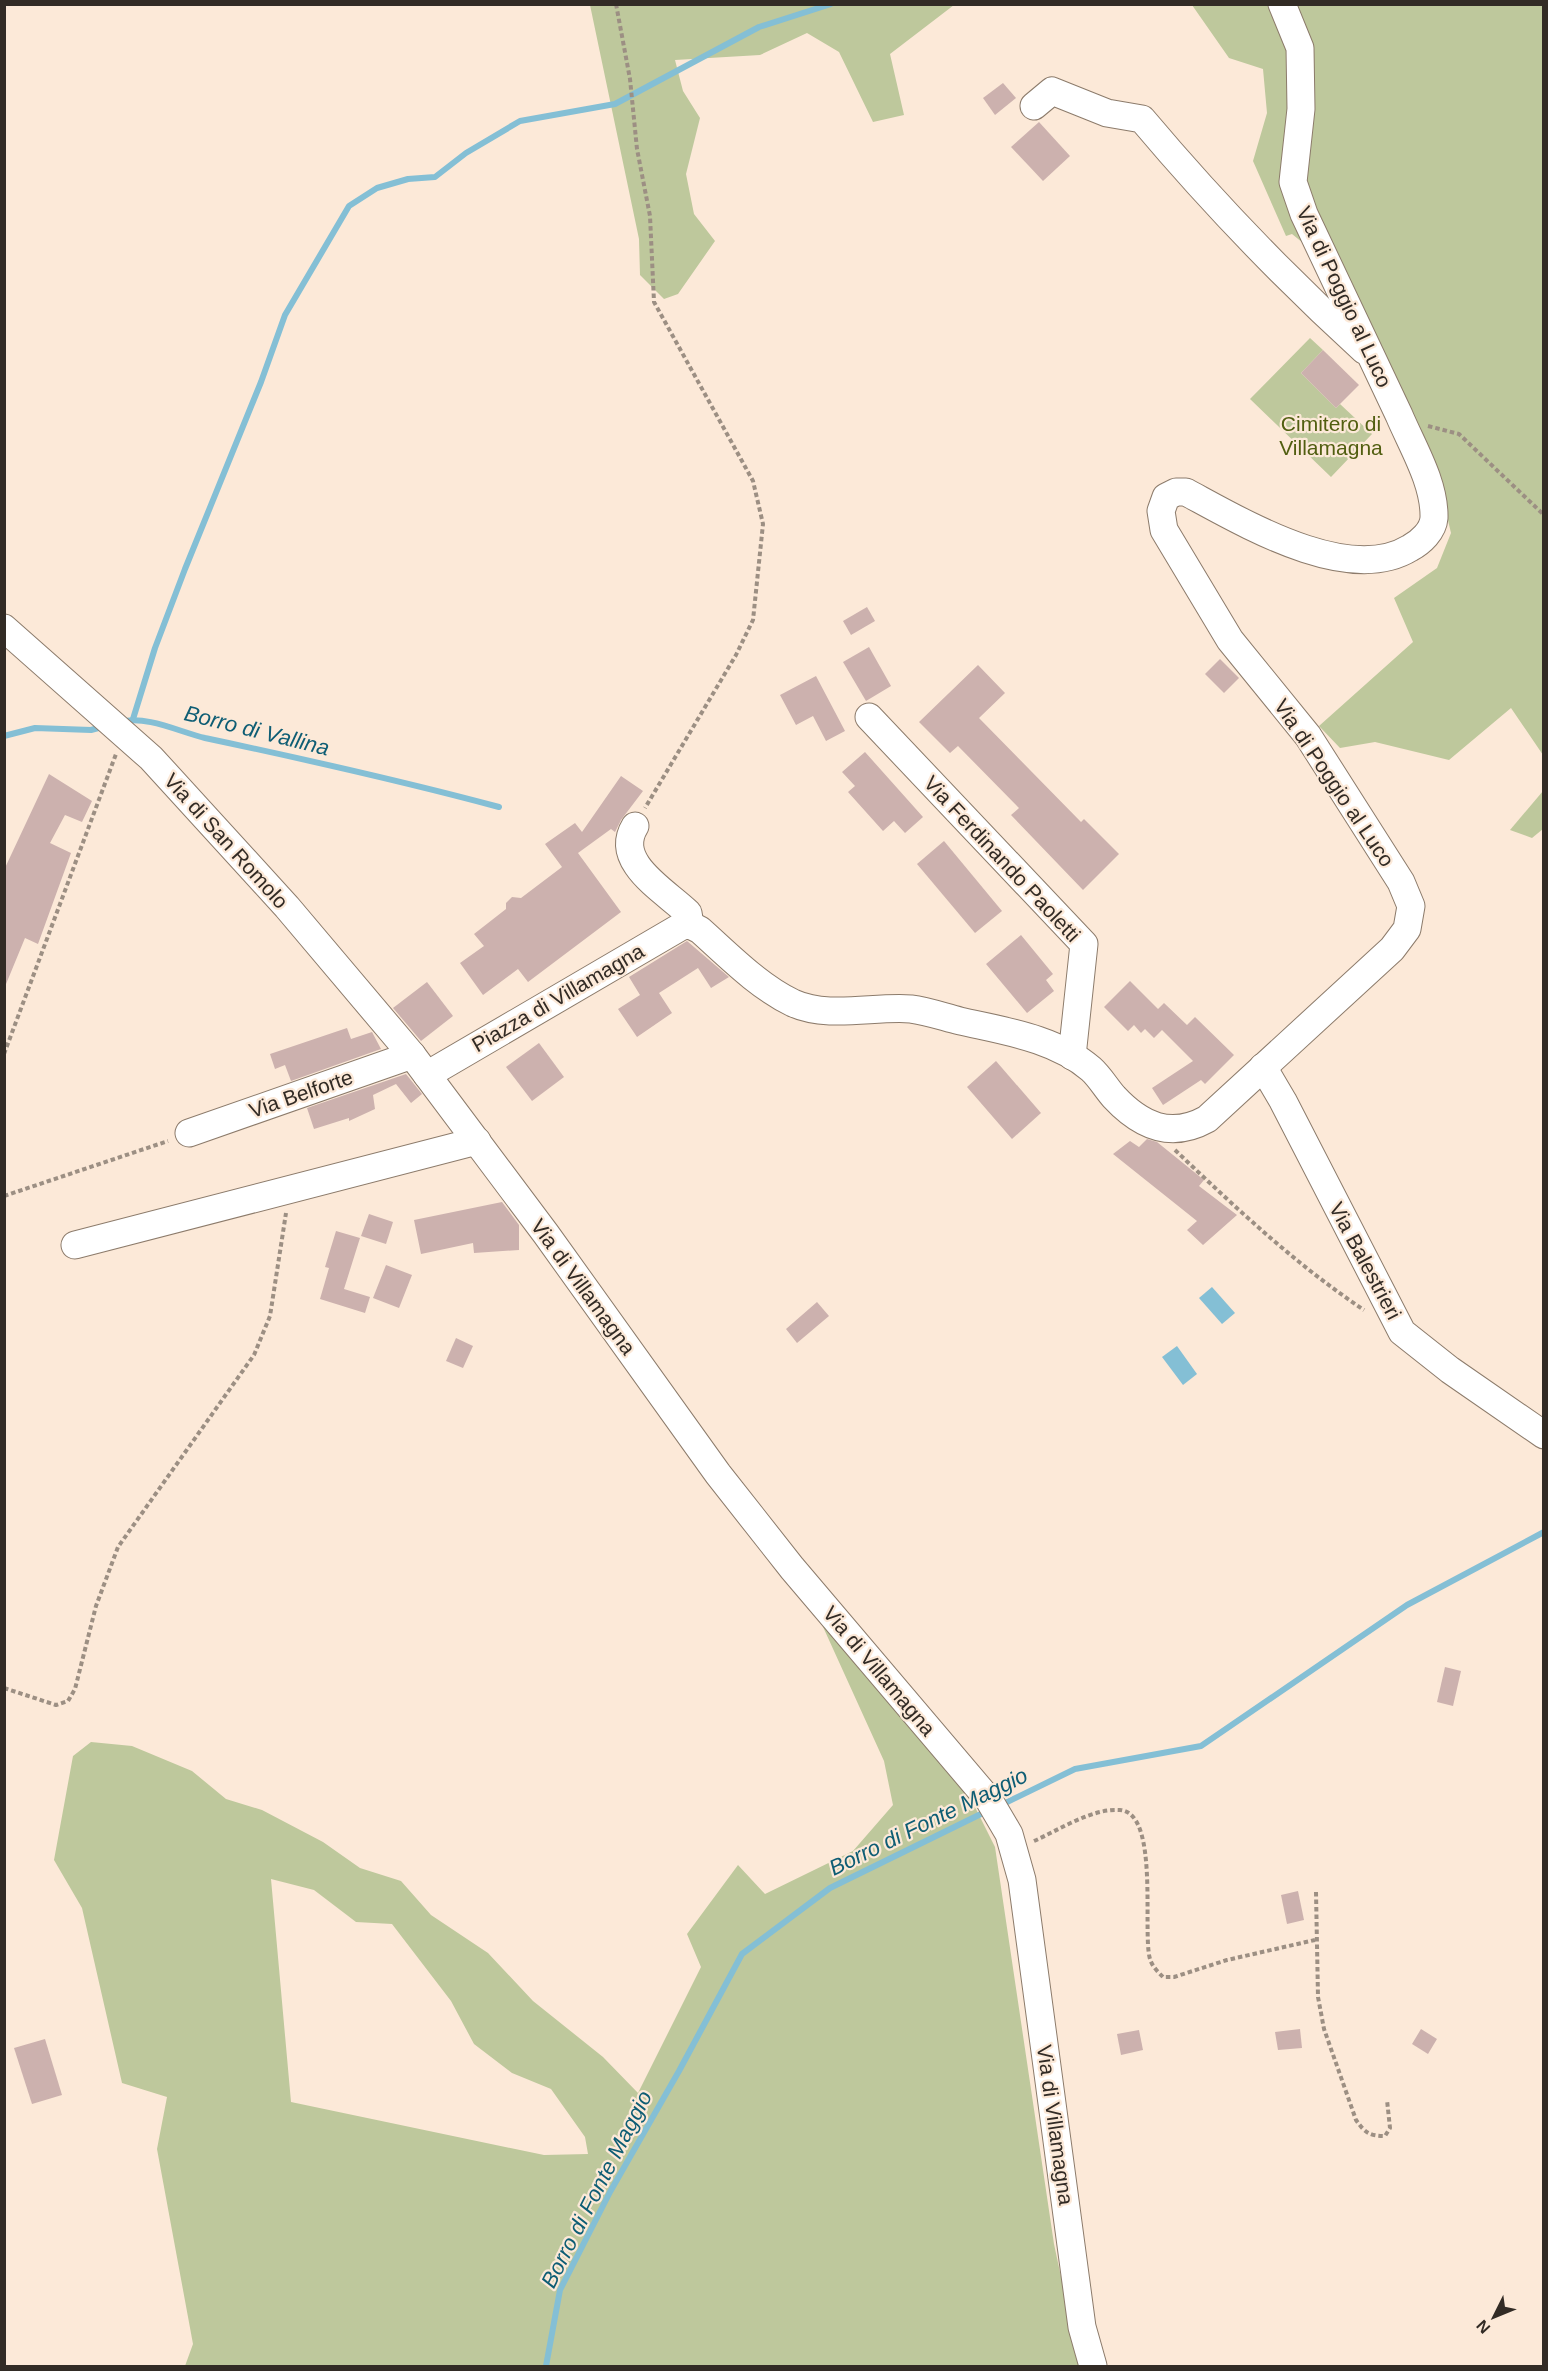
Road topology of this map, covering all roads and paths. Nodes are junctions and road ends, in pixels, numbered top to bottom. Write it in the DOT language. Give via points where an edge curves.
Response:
graph roads {
  1 [pos="616,4"];
  2 [pos="1282,4"];
  3 [pos="1034,106"];
  4 [pos="1373,359"];
  5 [pos="1407,435"];
  6 [pos="1544,515"];
  7 [pos="4,628"];
  8 [pos="869,717"];
  9 [pos="118,728"];
  10 [pos="635,826"];
  11 [pos="690,925"];
  12 [pos="4,1054"];
  13 [pos="1072,1056"];
  14 [pos="420,1065"];
  15 [pos="1263,1067"];
  16 [pos="1156,1126"];
  17 [pos="189,1134"];
  18 [pos="477,1140"];
  19 [pos="289,1190"];
  20 [pos="4,1196"];
  21 [pos="75,1245"];
  22 [pos="1365,1310"];
  23 [pos="1544,1435"];
  24 [pos="4,1688"];
  25 [pos="1014,1849"];
  26 [pos="1316,1892"];
  27 [pos="1315,1940"];
  28 [pos="1387,2100"];
  29 [pos="1093,2367"];
  1 -- 10 [label="path" via="650,216 654,302 753,481 763,524 753,620 740,649"];
  2 -- 4 [label="street, Via di Poggio al Luco" via="1300,48 1301,109 1293,182 1304,214"];
  3 -- 4 [label="street" via="1052,91 1107,113 1143,119 1182,167 1294,286"];
  4 -- 5 [label="street, Via di Poggio al Luco"];
  5 -- 6 [label="path" via="1427,426 1459,434"];
  5 -- 15 [label="street, Via di Poggio al Luco" via="1432,494 1434,520 1423,541 1396,557 1365,560 1333,555 1270,537 1186,492 1166,497 1161,511 1164,530 1230,640 1308,736 1401,882 1411,906 1407,929 1392,949"];
  7 -- 9 [label="street, Via di San Romolo"];
  8 -- 13 [label="street, Via Ferdinando Paoletti" via="1084,944"];
  9 -- 12 [label="path" via="113,759"];
  9 -- 14 [label="street, Via di San Romolo" via="151,758 287,907"];
  10 -- 11 [label="street, Via di Poggio al Luco" via="628,843 633,863 688,913"];
  11 -- 13 [label="street, Via di Poggio al Luco" via="759,981 795,1004 822,1009 912,1009 1036,1039"];
  11 -- 14 [label="street, Piazza di Villamagna"];
  13 -- 16 [label="street, Via di Poggio al Luco" via="1092,1070 1116,1099"];
  14 -- 17 [label="street, Via Belforte"];
  14 -- 18 [label="street, Via di Villamagna"];
  15 -- 16 [label="street, Via di Poggio al Luco" via="1207,1119 1189,1129"];
  15 -- 23 [label="street, Via Balestrieri" via="1402,1332"];
  16 -- 22 [label="path, Via Balestrieri" via="1164,1140 1257,1227 1323,1282"];
  17 -- 20 [label="path"];
  18 -- 19 [label="street"];
  18 -- 25 [label="street, Via di Villamagna" via="718,1474 996,1809"];
  19 -- 21 [label="street"];
  19 -- 24 [label="path" via="270,1316 254,1355 118,1547 96,1606 75,1689 68,1701 56,1706"];
  25 -- 27 [label="path" via="1101,1812 1129,1812 1139,1827 1149,1886 1149,1958 1163,1977"];
  25 -- 29 [label="street, Via di Villamagna" via="1022,1880 1082,2327"];
  26 -- 27 [label="path"];
  27 -- 28 [label="path" via="1323,2029 1364,2132 1385,2136 1390,2128"];
}
